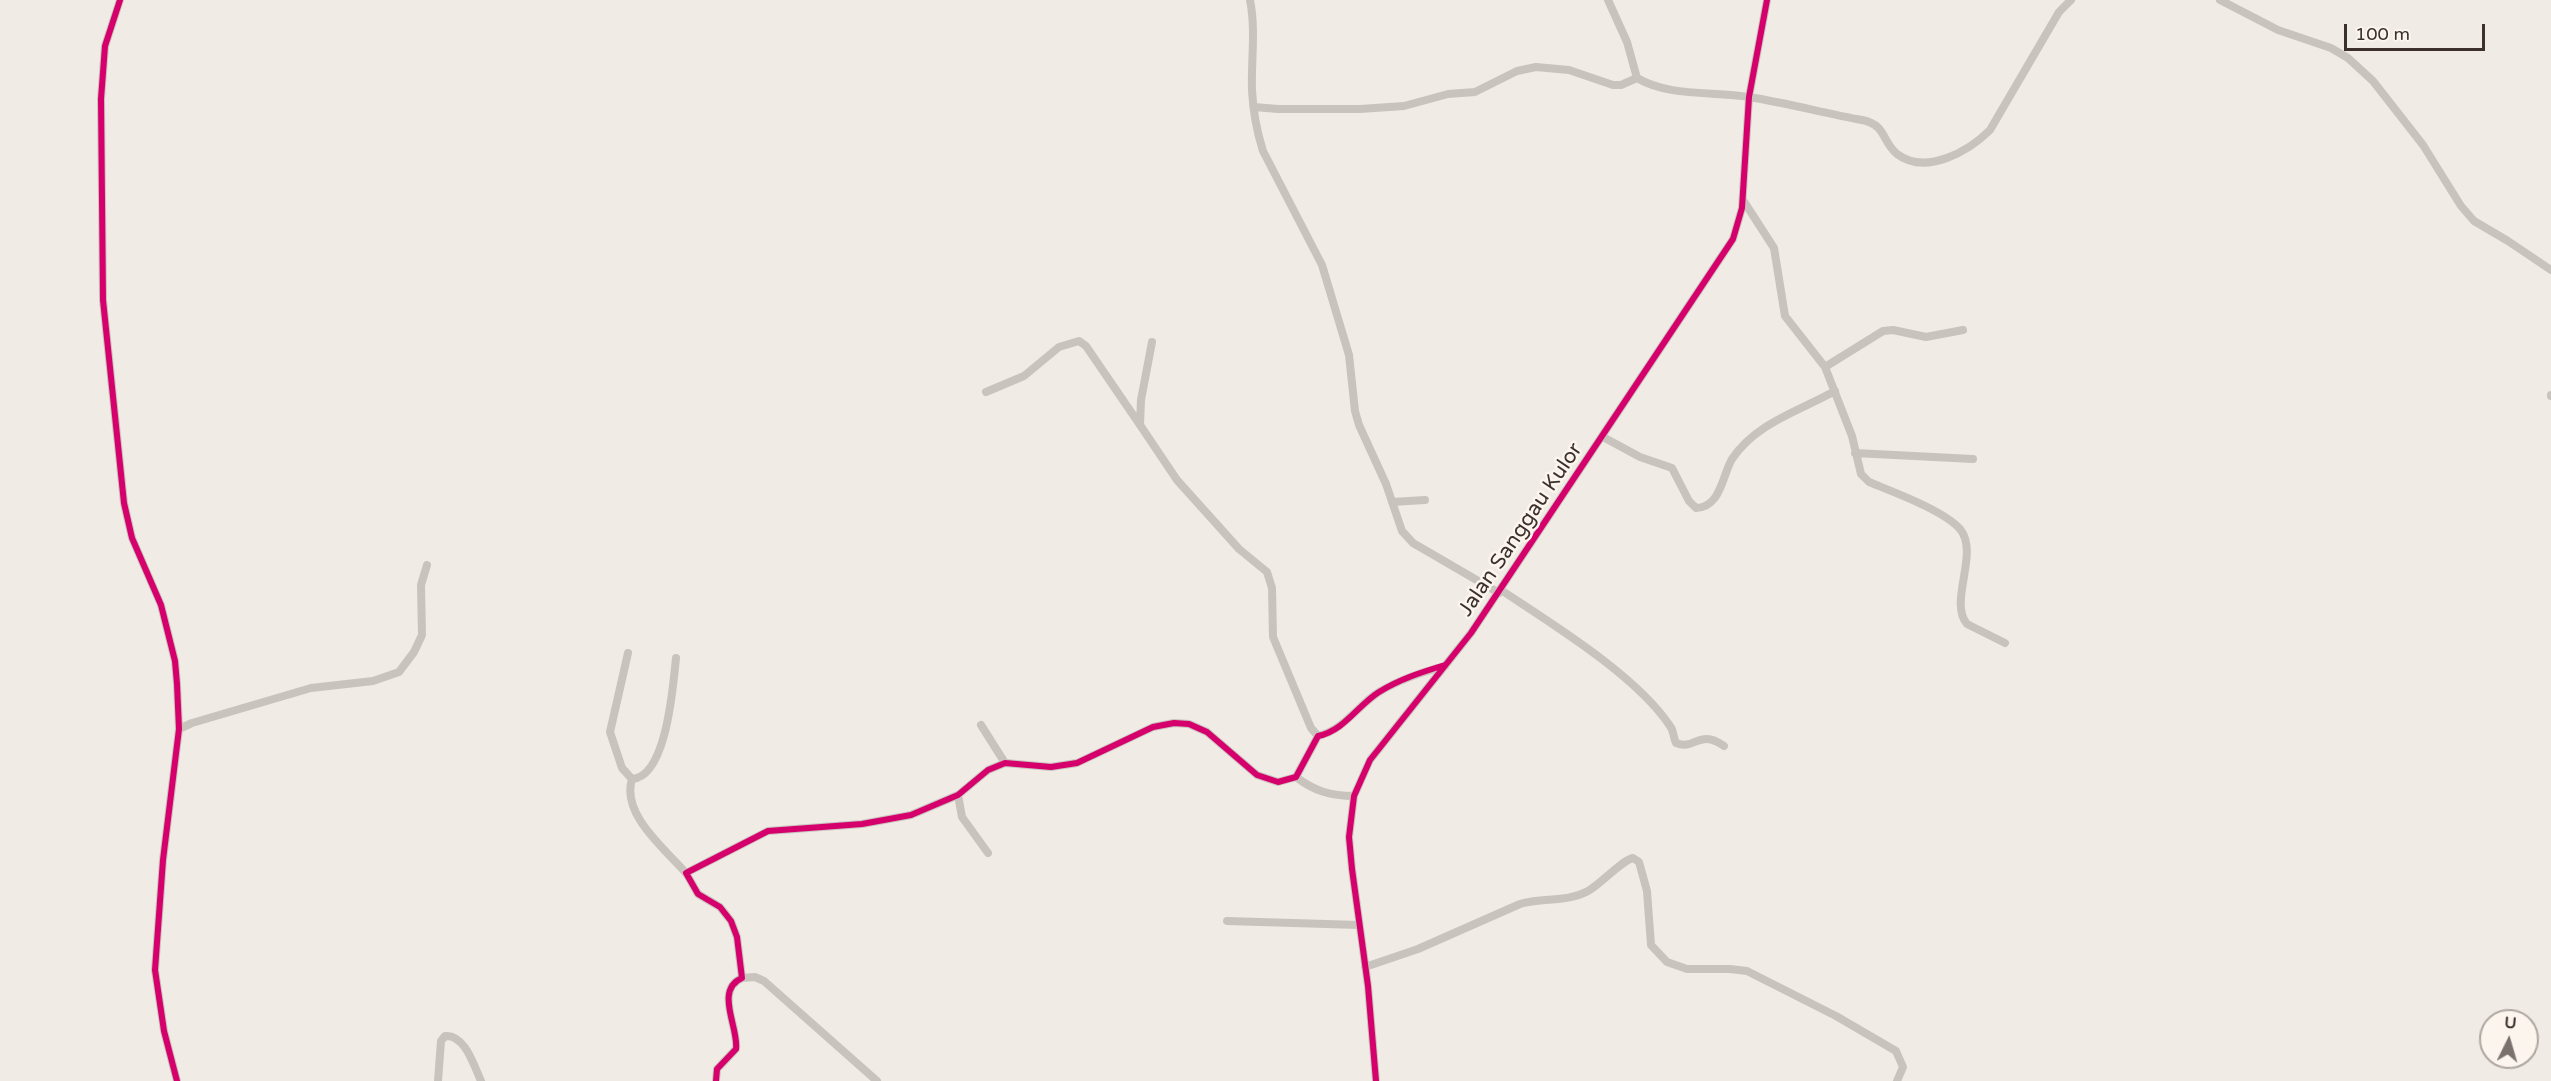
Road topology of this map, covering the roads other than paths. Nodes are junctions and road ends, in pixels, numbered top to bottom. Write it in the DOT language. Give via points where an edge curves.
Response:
graph roads {
  1 [pos="120,0"];
  2 [pos="1250,0"];
  3 [pos="1608,0"];
  4 [pos="1767,0"];
  5 [pos="2071,0"];
  6 [pos="2220,0"];
  7 [pos="1637,78"];
  8 [pos="1749,97"];
  9 [pos="1254,107"];
  10 [pos="1743,200"];
  11 [pos="2551,270"];
  12 [pos="1963,330"];
  13 [pos="1152,342"];
  14 [pos="1825,367"];
  15 [pos="1835,391"];
  16 [pos="986,392"];
  17 [pos="1140,425"];
  18 [pos="1603,437"];
  19 [pos="1855,453"];
  20 [pos="1973,459"];
  21 [pos="1425,500"];
  22 [pos="1392,502"];
  23 [pos="427,565"];
  24 [pos="1500,591"];
  25 [pos="2005,643"];
  26 [pos="628,652"];
  27 [pos="676,658"];
  28 [pos="1445,666"];
  29 [pos="981,725"];
  30 [pos="179,729"];
  31 [pos="1318,736"];
  32 [pos="1724,746"];
  33 [pos="1005,763"];
  34 [pos="1296,777"];
  35 [pos="632,779"];
  36 [pos="958,795"];
  37 [pos="1354,796"];
  38 [pos="988,854"];
  39 [pos="686,873"];
  40 [pos="1227,921"];
  41 [pos="1359,924"];
  42 [pos="1365,967"];
  43 [pos="742,978"];
  44 [pos="177,1081"];
  45 [pos="438,1081"];
  46 [pos="481,1081"];
  47 [pos="716,1081"];
  48 [pos="877,1081"];
  49 [pos="1376,1081"];
  50 [pos="1897,1081"];
  1 -- 30 [label="street" via="105,46 102,73 103,300 124,503 132,538 159,596 169,633 175,661"];
  2 -- 9 [label="street"];
  3 -- 7 [label="street" via="1627,42"];
  4 -- 8 [label="street, Jalan Sanggau Kulor"];
  5 -- 8 [label="street" via="2054,20 1990,130 1975,144 1944,160 1924,161 1898,154 1874,122"];
  6 -- 11 [label="street" via="2278,30 2348,58 2373,81 2423,145 2474,221"];
  7 -- 8 [label="street" via="1674,89"];
  7 -- 9 [label="street" via="1621,85 1569,70 1536,67 1517,71 1475,92 1404,105 1360,109"];
  8 -- 10 [label="street, Jalan Sanggau Kulor"];
  9 -- 22 [label="street" via="1263,151 1322,265 1350,355 1359,425"];
  10 -- 14 [label="street" via="1774,248 1785,316"];
  10 -- 18 [label="street, Jalan Sanggau Kulor" via="1739,226 1729,248"];
  12 -- 14 [label="street" via="1926,337 1883,331"];
  13 -- 17 [label="street"];
  14 -- 15 [label="street"];
  15 -- 18 [label="street" via="1760,430 1732,459 1720,490 1704,507 1696,508 1689,501 1672,468 1640,457"];
  15 -- 19 [label="street"];
  16 -- 17 [label="street" via="1023,376 1059,347 1079,341"];
  17 -- 31 [label="street" via="1188,493 1239,549 1268,572 1273,637 1311,728"];
  18 -- 24 [label="street, Jalan Sanggau Kulor"];
  19 -- 20 [label="street"];
  19 -- 25 [label="street" via="1861,474 1869,482 1917,503 1961,530 1966,560 1960,610 1963,618 1967,624"];
  21 -- 22 [label="street"];
  22 -- 24 [label="street" via="1408,538"];
  23 -- 30 [label="street" via="421,585 422,635 399,672 384,679 311,688"];
  24 -- 28 [label="street, Jalan Sanggau Kulor"];
  24 -- 32 [label="street" via="1624,678 1665,719 1676,743 1688,744 1705,737"];
  26 -- 35 [label="street" via="610,732 622,768"];
  27 -- 35 [label="street" via="657,757 651,769"];
  28 -- 31 [label="street" via="1416,674 1378,693 1333,730"];
  28 -- 37 [label="street, Jalan Sanggau Kulor" via="1370,760"];
  29 -- 33 [label="street"];
  30 -- 44 [label="street" via="155,970 164,1031"];
  31 -- 34 [label="street"];
  33 -- 34 [label="street" via="1051,767 1077,763 1153,727 1174,723 1207,732 1257,776 1278,782"];
  33 -- 36 [label="street" via="988,770"];
  34 -- 37 [label="street" via="1310,788"];
  35 -- 39 [label="street" via="629,799 634,812"];
  36 -- 38 [label="street" via="962,817"];
  36 -- 39 [label="street" via="894,820 768,831"];
  37 -- 41 [label="street, Jalan Sanggau Kulor" via="1349,837"];
  39 -- 43 [label="street" via="698,894 720,907 731,921"];
  40 -- 41 [label="street"];
  41 -- 42 [label="street, Jalan Sanggau Kulor"];
  42 -- 49 [label="street, Jalan Sanggau Kulor"];
  42 -- 50 [label="street" via="1418,949 1520,904 1560,900 1587,891 1633,858 1639,862 1647,891 1651,945 1666,962 1687,969 1747,971 1788,991 1896,1051 1902,1067"];
  43 -- 47 [label="street" via="730,993 736,1049 717,1070"];
  43 -- 48 [label="street" via="764,981"];
  45 -- 46 [label="street" via="441,1041 445,1036 462,1042"];
}
